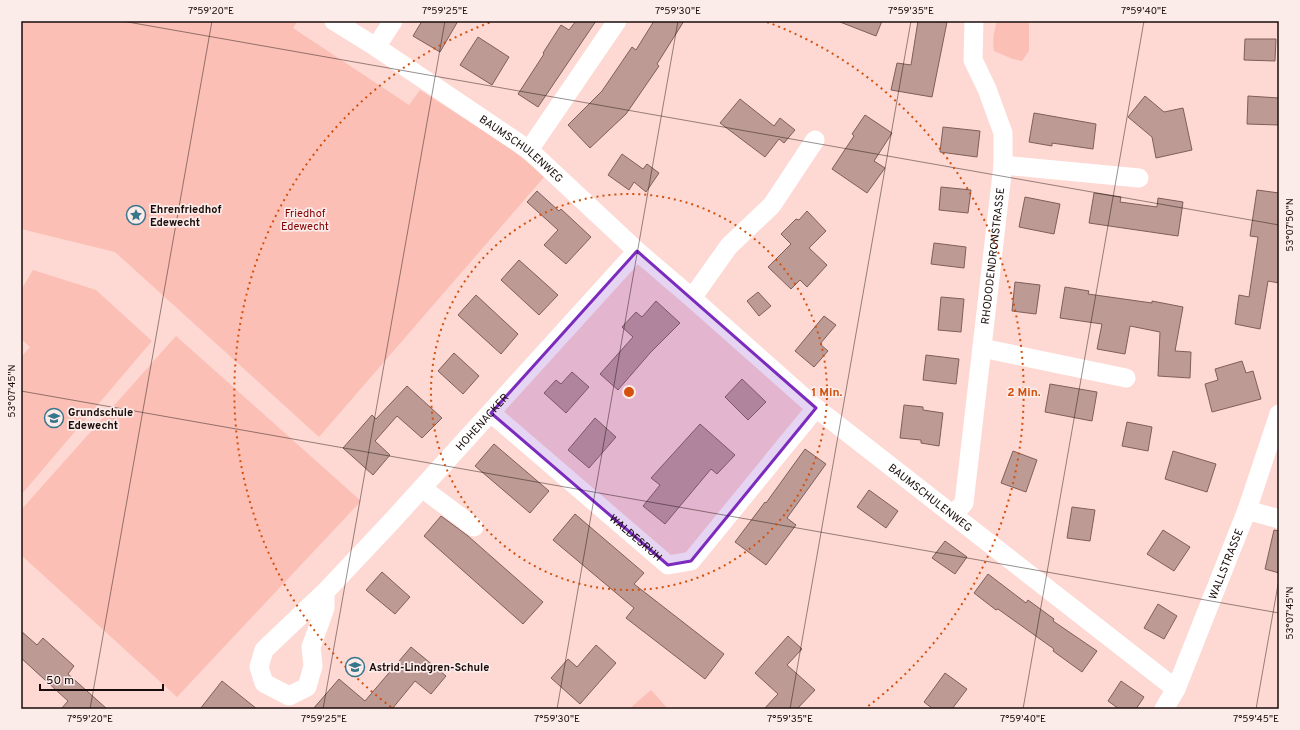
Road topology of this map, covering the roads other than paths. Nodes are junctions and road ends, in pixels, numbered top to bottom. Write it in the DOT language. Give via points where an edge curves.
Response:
graph roads {
  1 [pos="334,21"];
  2 [pos="393,21"];
  3 [pos="617,21"];
  4 [pos="974,21"];
  5 [pos="376,47"];
  6 [pos="815,140"];
  7 [pos="529,150"];
  8 [pos="1003,164"];
  9 [pos="1139,178"];
  10 [pos="637,251"];
  11 [pos="692,298"];
  12 [pos="982,348"];
  13 [pos="1126,378"];
  14 [pos="816,408"];
  15 [pos="491,413"];
  16 [pos="1279,414"];
  17 [pos="422,488"];
  18 [pos="1247,510"];
  19 [pos="953,515"];
  20 [pos="1279,519"];
  21 [pos="474,527"];
  22 [pos="325,592"];
  23 [pos="1176,689"];
  24 [pos="1164,709"];
  1 -- 5 [label="street, BAUMSCHULENWEG"];
  2 -- 5 [label="street"];
  3 -- 7 [label="street"];
  4 -- 8 [label="street, RHODODENDRONSTRASSE" via="973,60 1003,133"];
  5 -- 7 [label="street, BAUMSCHULENWEG"];
  6 -- 11 [label="street" via="772,205 729,246"];
  7 -- 10 [label="street, BAUMSCHULENWEG"];
  8 -- 9 [label="street"];
  8 -- 12 [label="street, RHODODENDRONSTRASSE"];
  10 -- 11 [label="street, BAUMSCHULENWEG"];
  10 -- 15 [label="street, HOHENACKER"];
  11 -- 14 [label="street, BAUMSCHULENWEG"];
  12 -- 13 [label="street"];
  12 -- 19 [label="street, RHODODENDRONSTRASSE" via="964,503"];
  14 -- 15 [label="street, WALDESRUH" via="691,560 668,565"];
  14 -- 19 [label="street, BAUMSCHULENWEG"];
  15 -- 17 [label="street, HOHENACKER"];
  16 -- 18 [label="street, WALLSTRASSE"];
  17 -- 21 [label="street"];
  17 -- 22 [label="street, HOHENACKER"];
  18 -- 20 [label="street"];
  18 -- 23 [label="street, WALLSTRASSE"];
  19 -- 23 [label="street, BAUMSCHULENWEG"];
  22 -- 22 [label="street, HOHENACKER" via="264,650 259,668 264,682 290,696 307,687 313,666 311,647 325,608"];
  23 -- 24 [label="street, WALLSTRASSE"];
}
